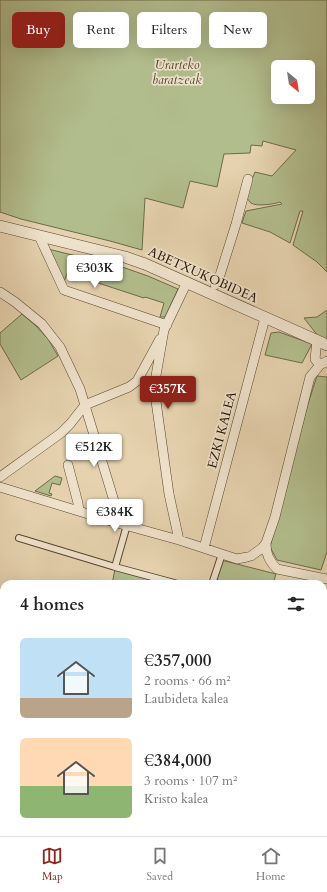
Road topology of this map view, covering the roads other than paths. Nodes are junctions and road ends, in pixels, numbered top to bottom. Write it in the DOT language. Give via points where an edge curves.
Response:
graph roads {
  1 [pos="248,179"];
  2 [pos="2,226"];
  3 [pos="39,236"];
  4 [pos="187,282"];
  5 [pos="215,285"];
  6 [pos="0,292"];
  7 [pos="265,318"];
  8 [pos="166,327"];
  9 [pos="317,340"];
  10 [pos="327,345"];
  11 [pos="323,363"];
  12 [pos="85,405"];
  13 [pos="68,465"];
  14 [pos="0,476"];
  15 [pos="0,487"];
  16 [pos="79,511"];
  17 [pos="124,525"];
  18 [pos="18,538"];
  19 [pos="179,540"];
  20 [pos="266,543"];
  21 [pos="204,548"];
  22 [pos="222,554"];
  23 [pos="115,567"];
  24 [pos="327,579"];
  25 [pos="163,580"];
  26 [pos="213,580"];
  1 -- 5 [label="street"];
  2 -- 3 [label="street, ABETXUKOBIDEA"];
  3 -- 4 [label="street, ABETXUKOBIDEA" via="125,257"];
  3 -- 8 [label="street" via="64,290"];
  4 -- 7 [label="street, ABETXUKOBIDEA"];
  4 -- 8 [label="street"];
  6 -- 12 [label="street" via="42,324 60,347"];
  7 -- 9 [label="street, ABETXUKOBIDEA"];
  7 -- 21 [label="street, EZKI KALEA"];
  8 -- 12 [label="street" via="137,381 129,387"];
  8 -- 19 [label="street" via="154,387 168,494"];
  9 -- 10 [label="street, ABETXUKOBIDEA"];
  9 -- 11 [label="street" via="315,359"];
  11 -- 20 [label="street" via="310,376 275,517"];
  12 -- 14 [label="street" via="61,433"];
  12 -- 17 [label="street"];
  13 -- 16 [label="street"];
  15 -- 16 [label="street"];
  16 -- 17 [label="street"];
  17 -- 19 [label="street"];
  17 -- 23 [label="street"];
  18 -- 23 [label="street"];
  19 -- 21 [label="street"];
  20 -- 22 [label="street" via="247,558 237,559"];
  20 -- 24 [label="street" via="267,557 277,568"];
  21 -- 22 [label="street"];
  22 -- 26 [label="street"];
  23 -- 25 [label="street"];
}
